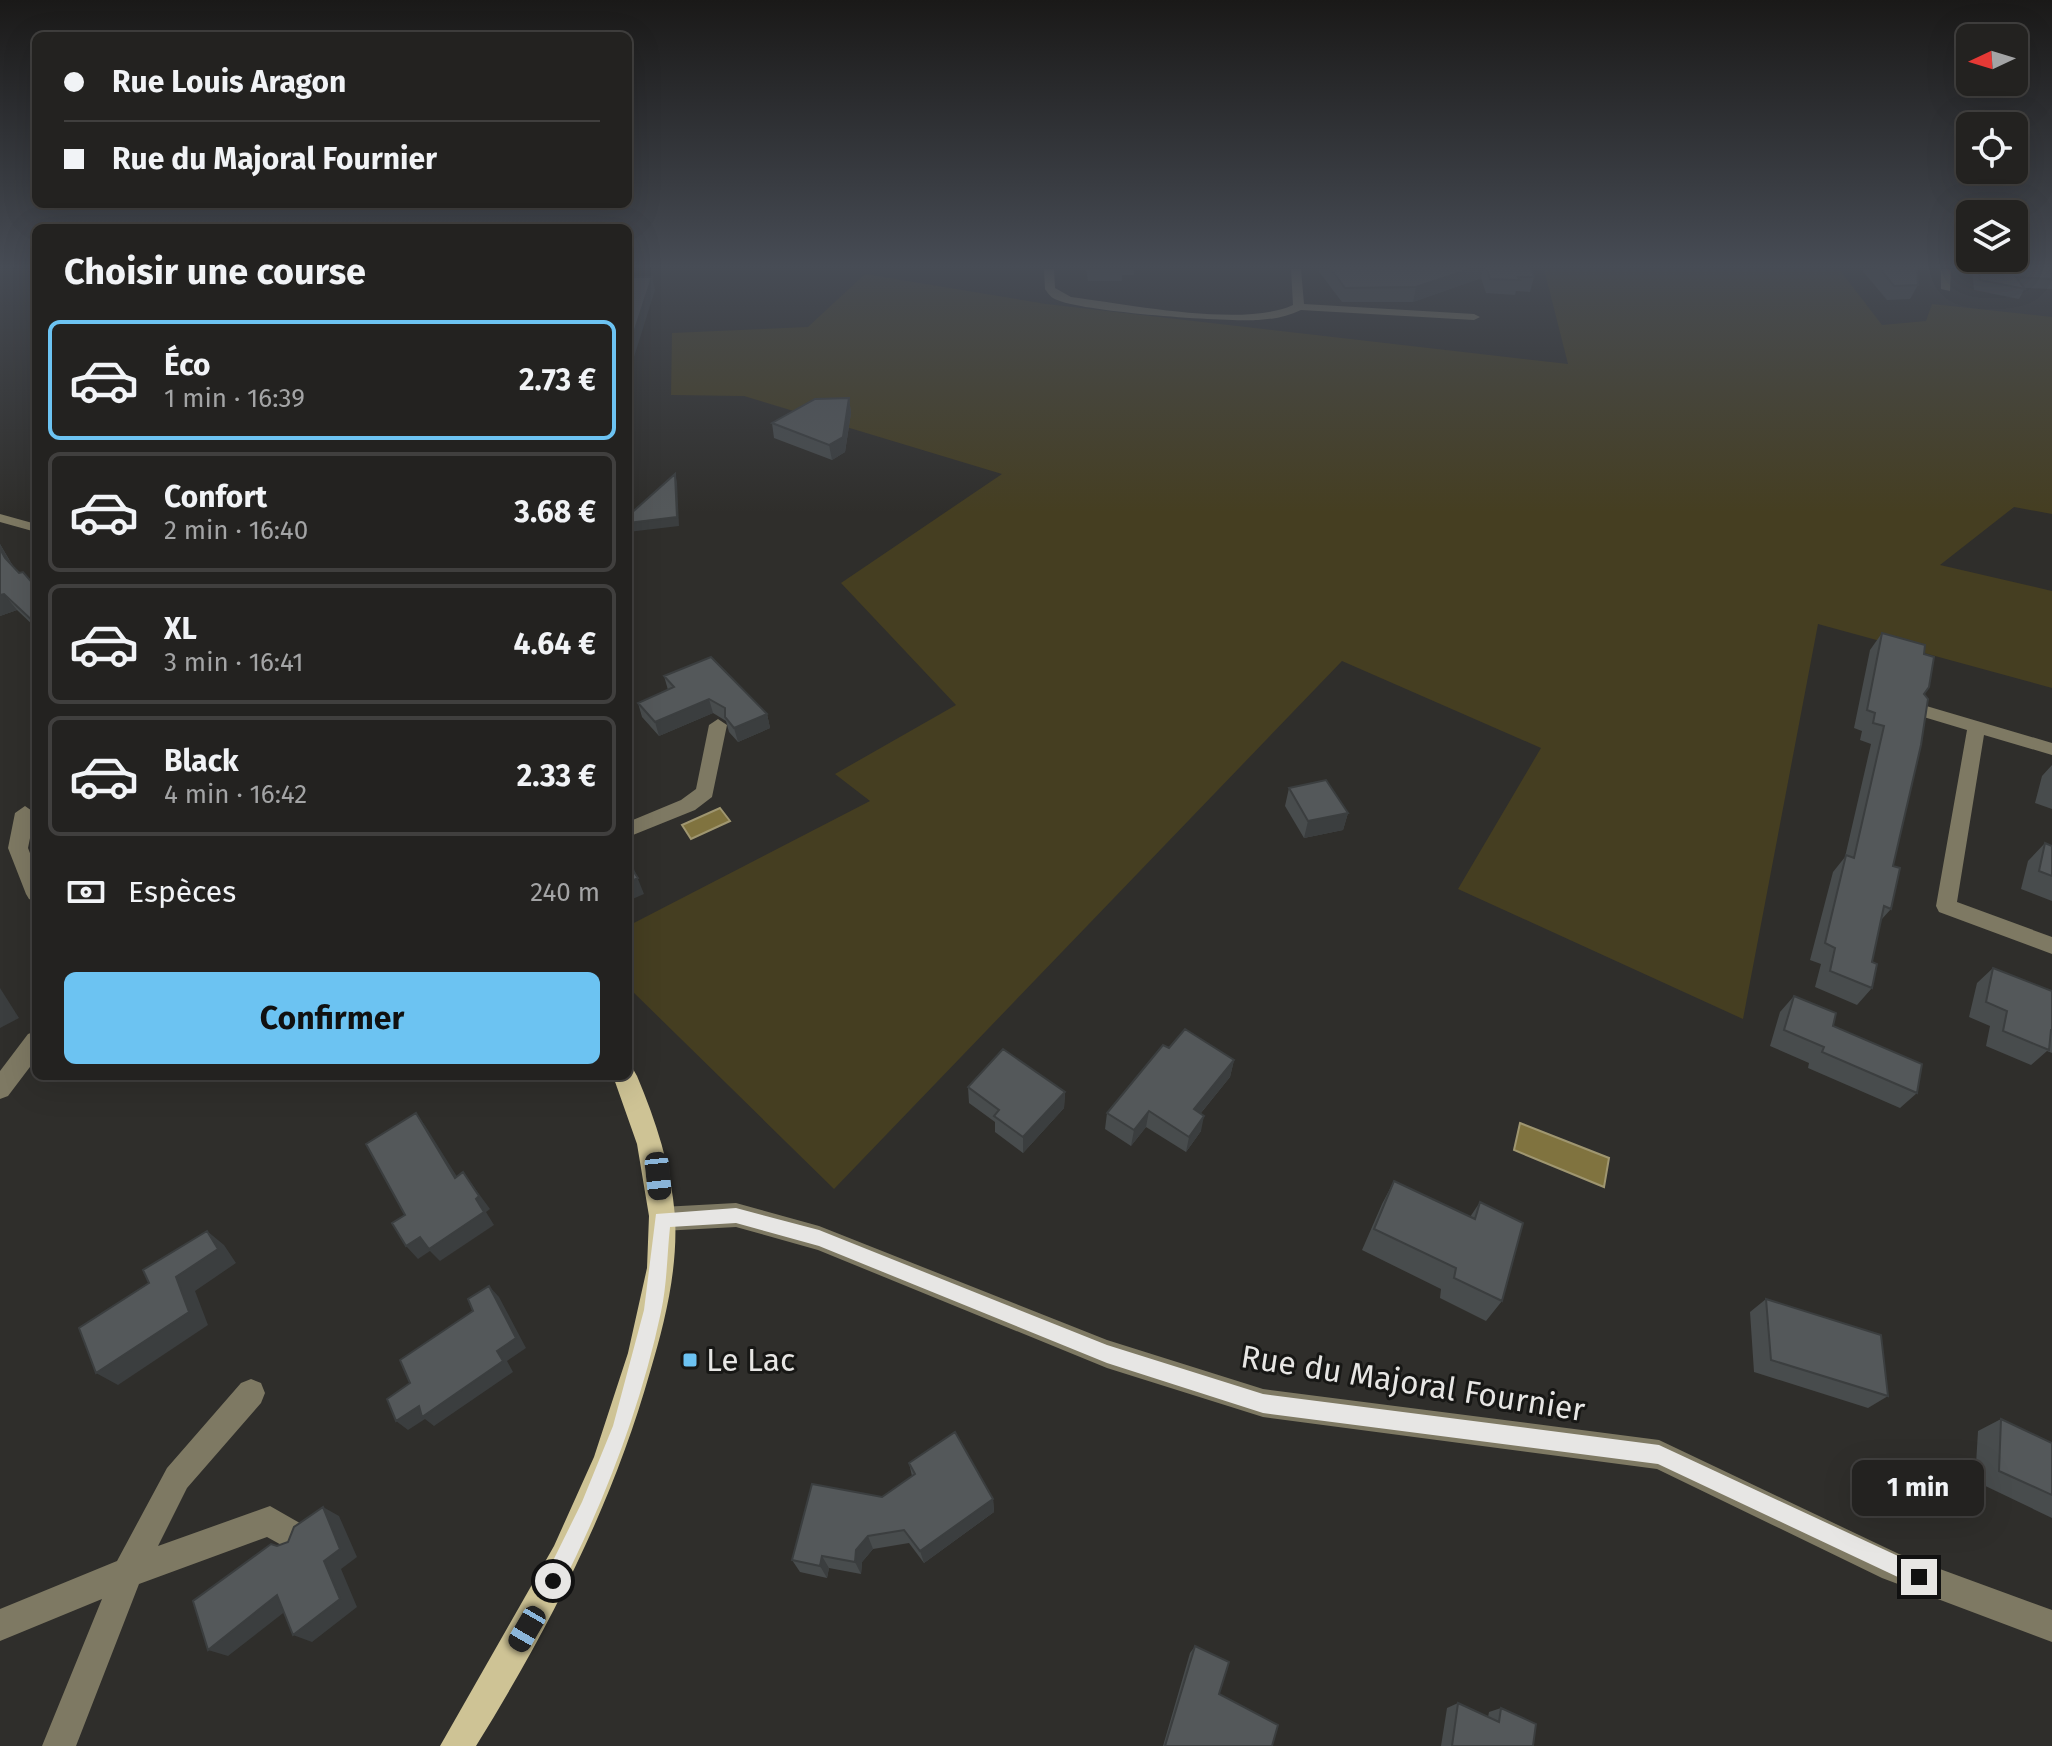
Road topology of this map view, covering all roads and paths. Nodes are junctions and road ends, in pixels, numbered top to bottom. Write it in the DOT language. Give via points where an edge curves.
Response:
graph roads {
  1 [pos="0,518"];
  2 [pos="32,527"];
  3 [pos="1923,711"];
  4 [pos="718,725"];
  5 [pos="1977,726"];
  6 [pos="2052,749"];
  7 [pos="25,813"];
  8 [pos="632,828"];
  9 [pos="32,884"];
  10 [pos="2052,946"];
  11 [pos="32,1046"];
  12 [pos="627,1080"];
  13 [pos="0,1089"];
  14 [pos="662,1219"];
  15 [pos="251,1393"];
  16 [pos="294,1537"];
  17 [pos="128,1572"];
  18 [pos="0,1625"];
  19 [pos="2052,1626"];
  20 [pos="500,1675"];
  21 [pos="59,1746"];
  22 [pos="457,1746"];
  23 [pos="470,1746"];
  1 -- 2 [label="street"];
  3 -- 5 [label="street"];
  4 -- 8 [label="street" via="705,792 688,805"];
  5 -- 6 [label="street"];
  5 -- 10 [label="street" via="1946,906"];
  7 -- 9 [label="street" via="18,848"];
  11 -- 13 [label="street"];
  12 -- 14 [label="main road" via="650,1141"];
  14 -- 19 [label="street, Rue du Majoral Fournier" via="736,1215 819,1238 1107,1354 1263,1403 1659,1455 1893,1567"];
  14 -- 20 [label="main road" via="653,1310 622,1426 590,1508"];
  15 -- 17 [label="street" via="177,1478"];
  16 -- 17 [label="street" via="270,1521"];
  17 -- 18 [label="street"];
  17 -- 21 [label="street"];
  20 -- 22 [label="main road"];
  20 -- 23 [label="main road"];
}
